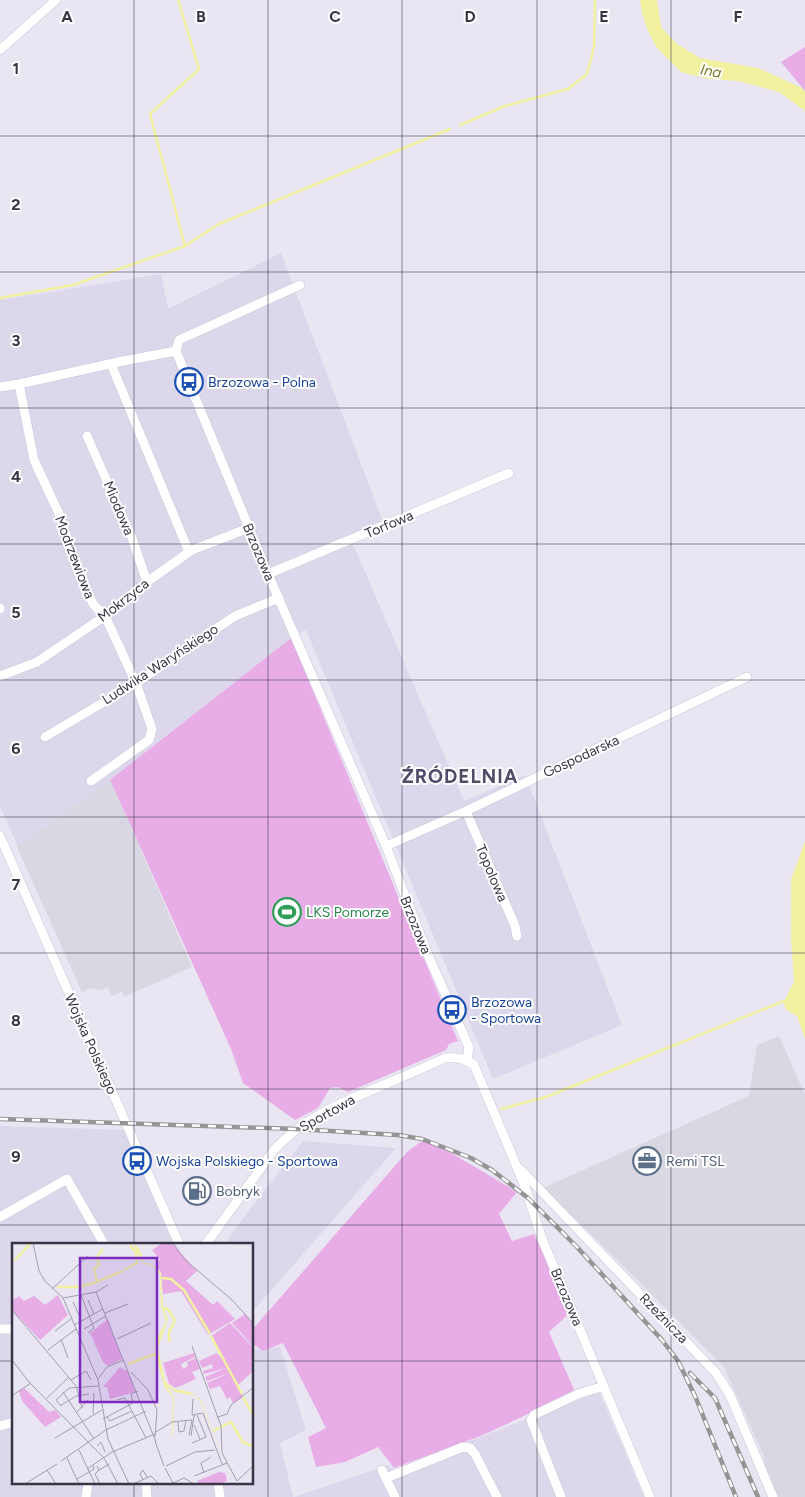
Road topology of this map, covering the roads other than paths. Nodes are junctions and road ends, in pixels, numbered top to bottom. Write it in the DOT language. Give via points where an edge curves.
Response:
graph roads {
  1 [pos="56,0"];
  2 [pos="0,50"];
  3 [pos="300,285"];
  4 [pos="176,352"];
  5 [pos="111,364"];
  6 [pos="19,384"];
  7 [pos="0,387"];
  8 [pos="87,436"];
  9 [pos="509,473"];
  10 [pos="249,528"];
  11 [pos="189,552"];
  12 [pos="268,574"];
  13 [pos="146,582"];
  14 [pos="279,598"];
  15 [pos="105,616"];
  16 [pos="0,676"];
  17 [pos="747,678"];
  18 [pos="136,682"];
  19 [pos="45,737"];
  20 [pos="91,780"];
  21 [pos="466,811"];
  22 [pos="2,840"];
  23 [pos="386,846"];
  24 [pos="517,936"];
  25 [pos="466,1060"];
  26 [pos="516,1165"];
  27 [pos="0,1217"];
  28 [pos="103,1243"];
  29 [pos="179,1243"];
  30 [pos="207,1243"];
  31 [pos="604,1386"];
  32 [pos="88,1484"];
  33 [pos="146,1484"];
  34 [pos="218,1484"];
  35 [pos="86,1497"];
  36 [pos="147,1497"];
  37 [pos="220,1497"];
  38 [pos="395,1497"];
  39 [pos="497,1497"];
  40 [pos="561,1497"];
  41 [pos="650,1497"];
  42 [pos="773,1497"];
  1 -- 2 [label="street"];
  3 -- 4 [label="street" via="179,340"];
  4 -- 5 [label="street"];
  4 -- 10 [label="street, Brzozowa"];
  5 -- 6 [label="street"];
  5 -- 11 [label="street"];
  6 -- 7 [label="street"];
  6 -- 15 [label="street, Modrzewiowa" via="34,460 60,516 93,604"];
  8 -- 13 [label="street, Miodowa" via="132,538"];
  9 -- 12 [label="street, Torfowa"];
  10 -- 11 [label="street, Mokrzyca"];
  10 -- 12 [label="street, Brzozowa"];
  11 -- 13 [label="street, Mokrzyca"];
  12 -- 14 [label="street, Brzozowa"];
  13 -- 15 [label="street, Mokrzyca"];
  14 -- 18 [label="street, Ludwika Waryńskiego" via="235,616"];
  14 -- 23 [label="street, Brzozowa"];
  15 -- 16 [label="street, Mokrzyca" via="38,662"];
  15 -- 18 [label="street, Modrzewiowa"];
  17 -- 21 [label="street, Gospodarska"];
  18 -- 19 [label="street, Ludwika Waryńskiego"];
  18 -- 20 [label="street, Modrzewiowa" via="152,729 149,740"];
  21 -- 23 [label="street, Gospodarska"];
  21 -- 24 [label="street, Topolowa"];
  22 -- 29 [label="street, Wojska Polskiego"];
  23 -- 25 [label="street, Brzozowa" via="469,1047"];
  25 -- 26 [label="street, Brzozowa" via="474,1064"];
  25 -- 30 [label="street, Sportowa" via="445,1058 318,1114 284,1138"];
  26 -- 31 [label="street, Brzozowa" via="542,1238"];
  26 -- 42 [label="street, Rzeźnicza" via="716,1373 730,1396"];
  27 -- 28 [label="street" via="67,1179"];
  31 -- 40 [label="street" via="534,1414 531,1420"];
  31 -- 41 [label="street, Brzozowa"];
  32 -- 35 [label="street"];
  33 -- 36 [label="street"];
  34 -- 37 [label="street"];
  38 -- 39 [label="street" via="384,1474 463,1447 470,1448 475,1454"];
}
